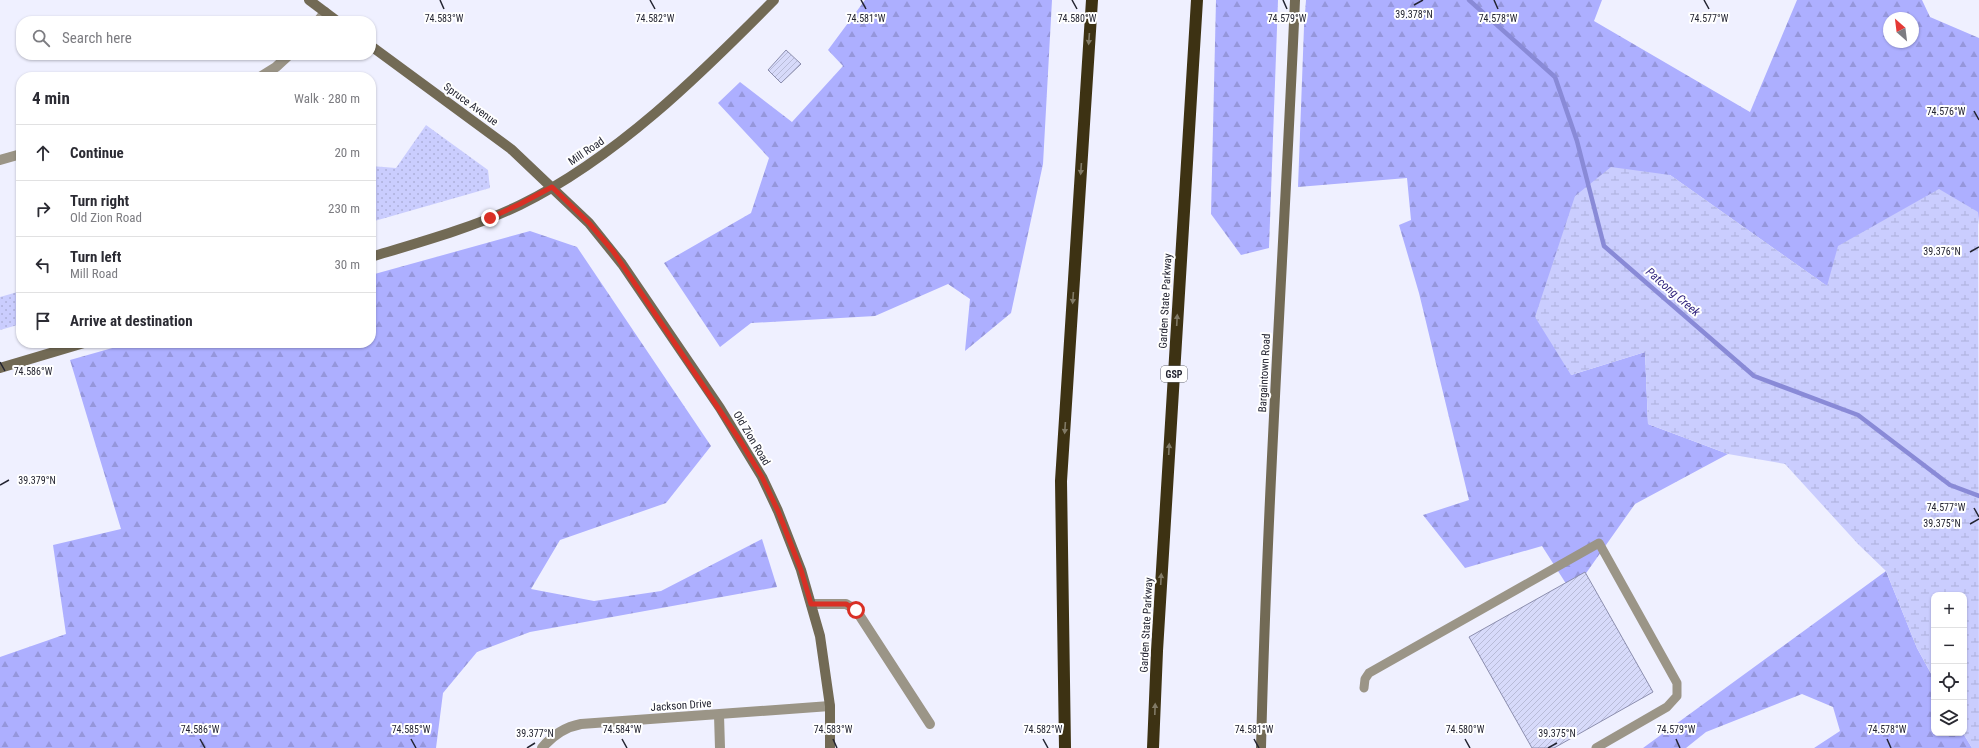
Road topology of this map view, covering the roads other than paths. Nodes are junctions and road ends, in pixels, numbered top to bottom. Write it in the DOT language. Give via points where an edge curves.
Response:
graph roads {
  1 [pos="309,0"];
  2 [pos="774,0"];
  3 [pos="1092,0"];
  4 [pos="1197,0"];
  5 [pos="1295,0"];
  6 [pos="325,12"];
  7 [pos="322,16"];
  8 [pos="331,16"];
  9 [pos="376,50"];
  10 [pos="284,60"];
  11 [pos="268,72"];
  12 [pos="16,155"];
  13 [pos="0,160"];
  14 [pos="552,187"];
  15 [pos="376,255"];
  16 [pos="67,348"];
  17 [pos="0,368"];
  18 [pos="811,604"];
  19 [pos="1364,688"];
  20 [pos="830,706"];
  21 [pos="719,715"];
  22 [pos="930,724"];
  23 [pos="542,748"];
  24 [pos="720,748"];
  25 [pos="830,748"];
  26 [pos="1065,748"];
  27 [pos="1153,748"];
  28 [pos="1261,748"];
  29 [pos="1596,748"];
  1 -- 6 [label="street"];
  2 -- 14 [label="street, Mill Road" via="643,123 587,166"];
  3 -- 26 [label="highway, one-way" via="1061,481"];
  27 -- 4 [label="highway, Garden State Parkway / GSP, one-way"];
  5 -- 28 [label="street, Bargaintown Road" via="1276,362"];
  6 -- 7 [label="street"];
  6 -- 8 [label="street"];
  9 -- 14 [label="street, Spruce Avenue" via="511,149"];
  10 -- 11 [label="street"];
  12 -- 13 [label="street"];
  14 -- 15 [label="street, Mill Road" via="474,225"];
  14 -- 18 [label="street, Old Zion Road" via="613,251 741,442 778,511"];
  16 -- 17 [label="street"];
  18 -- 20 [label="street, Old Zion Road" via="820,636"];
  18 -- 22 [label="street" via="846,604 856,610"];
  19 -- 29 [label="lane" via="1369,673 1599,543 1677,683 1677,696 1667,707"];
  20 -- 21 [label="street, Jackson Drive"];
  20 -- 25 [label="street, Old Zion Road"];
  21 -- 23 [label="street, Jackson Drive" via="581,724 556,734"];
  21 -- 24 [label="street"];
}
